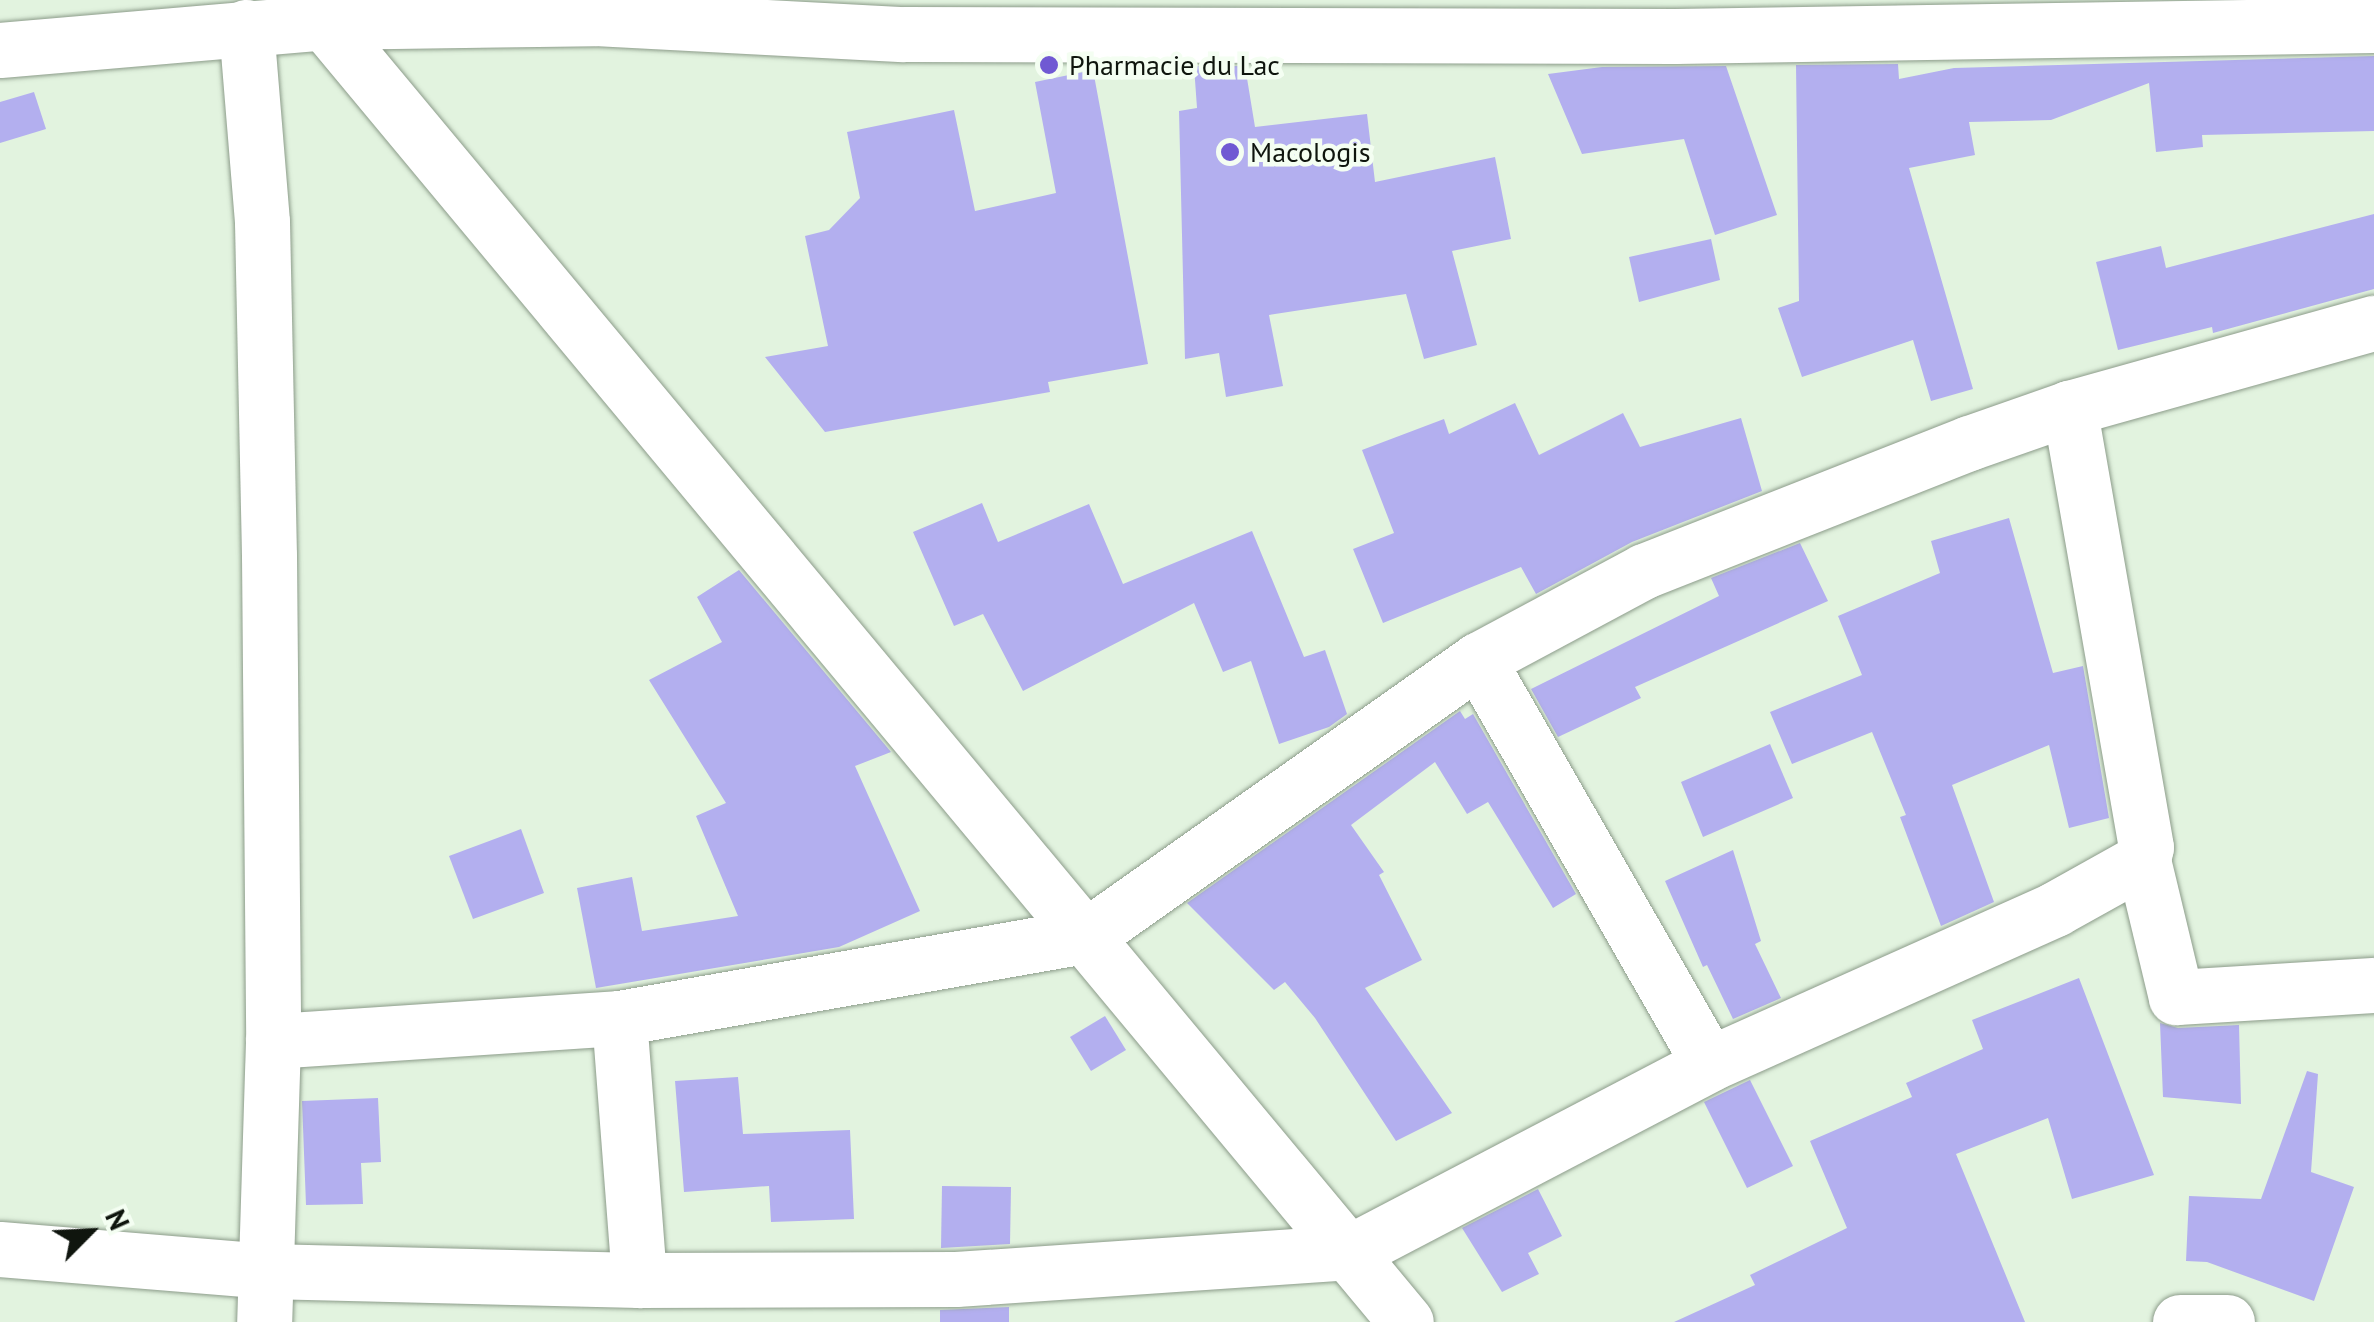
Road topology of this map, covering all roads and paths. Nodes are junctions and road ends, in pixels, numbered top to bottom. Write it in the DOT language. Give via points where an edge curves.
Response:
graph roads {
  1 [pos="322,11"];
  2 [pos="2374,25"];
  3 [pos="246,27"];
  4 [pos="0,50"];
  5 [pos="2374,323"];
  6 [pos="2069,408"];
  7 [pos="1478,660"];
  8 [pos="2143,860"];
  9 [pos="1088,935"];
  10 [pos="2374,986"];
  11 [pos="619,1018"];
  12 [pos="273,1041"];
  13 [pos="1708,1064"];
  14 [pos="0,1249"];
  15 [pos="1350,1252"];
  16 [pos="639,1280"];
  17 [pos="265,1296"];
  18 [pos="1406,1322"];
  19 [pos="2180,1322"];
  20 [pos="2227,1322"];
  1 -- 2 [label="street" via="904,34 1655,36"];
  1 -- 3 [label="street"];
  1 -- 9 [label="street"];
  3 -- 4 [label="street"];
  3 -- 12 [label="street" via="262,222"];
  5 -- 6 [label="street"];
  6 -- 7 [label="street" via="1644,571"];
  6 -- 8 [label="street" via="2146,847"];
  7 -- 9 [label="street"];
  7 -- 13 [label="street"];
  8 -- 10 [label="street" via="2176,997"];
  8 -- 13 [label="street" via="2055,909"];
  9 -- 11 [label="street"];
  9 -- 15 [label="street"];
  11 -- 12 [label="street"];
  11 -- 16 [label="street"];
  12 -- 17 [label="street"];
  13 -- 15 [label="street"];
  14 -- 17 [label="street"];
  15 -- 16 [label="street" via="956,1279"];
  15 -- 18 [label="street"];
  16 -- 17 [label="street"];
  19 -- 20 [label="street"];
}
